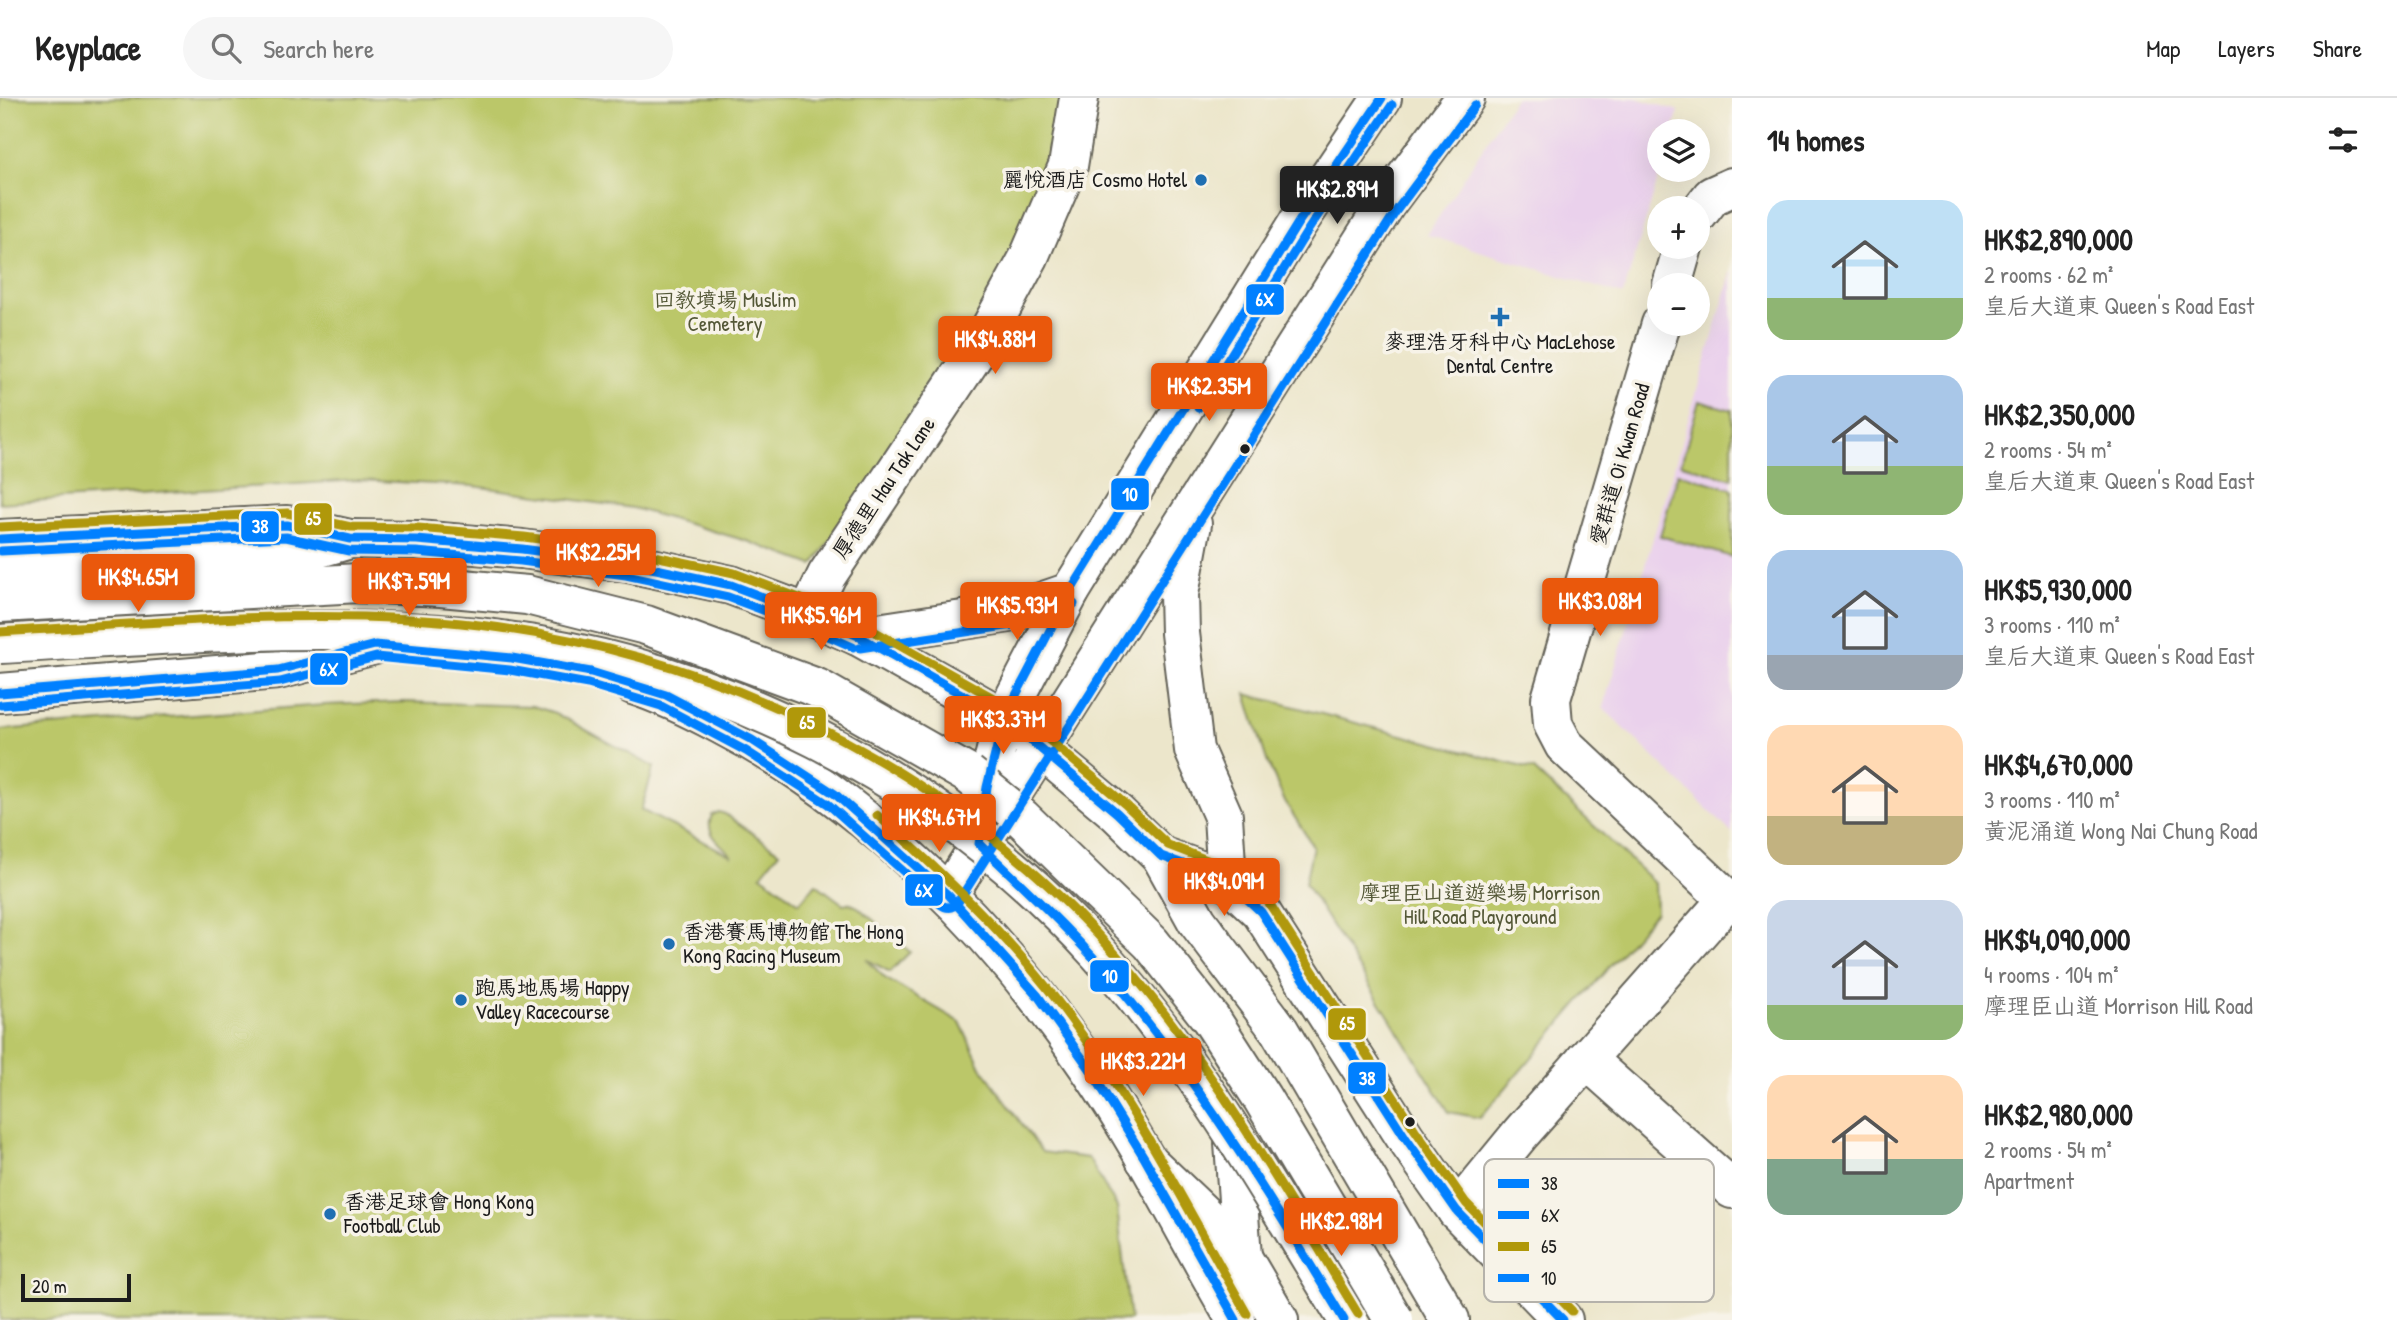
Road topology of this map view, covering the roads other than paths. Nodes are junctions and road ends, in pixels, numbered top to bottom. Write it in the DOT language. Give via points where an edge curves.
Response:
graph roads {
  1 [pos="1079,98"];
  2 [pos="1382,98"];
  3 [pos="1465,98"];
  4 [pos="1732,187"];
  5 [pos="1710,199"];
  6 [pos="1657,336"];
  7 [pos="1196,501"];
  8 [pos="0,539"];
  9 [pos="350,539"];
  10 [pos="0,573"];
  11 [pos="1070,592"];
  12 [pos="0,603"];
  13 [pos="808,614"];
  14 [pos="858,636"];
  15 [pos="0,644"];
  16 [pos="376,645"];
  17 [pos="0,650"];
  18 [pos="0,693"];
  19 [pos="1004,718"];
  20 [pos="1040,750"];
  21 [pos="979,844"];
  22 [pos="1161,856"];
  23 [pos="1227,880"];
  24 [pos="948,895"];
  25 [pos="1730,902"];
  26 [pos="1586,1059"];
  27 [pos="1234,1143"];
  28 [pos="1145,1159"];
  29 [pos="1499,1159"];
  30 [pos="1698,1159"];
  31 [pos="1714,1173"];
  32 [pos="1484,1176"];
  33 [pos="1732,1189"];
  34 [pos="1457,1212"];
  35 [pos="1484,1240"];
  36 [pos="1242,1257"];
  37 [pos="1545,1302"];
  38 [pos="1237,1320"];
  39 [pos="1279,1320"];
  40 [pos="1346,1320"];
  41 [pos="1394,1320"];
  42 [pos="1450,1320"];
  43 [pos="1563,1320"];
  1 -- 13 [label="main road, 厚德里 Hau Tak Lane" via="1068,166 1030,257 985,338 827,575"];
  2 -- 11 [label="main road" via="1293,231"];
  3 -- 7 [label="main road" via="1386,204"];
  4 -- 5 [label="main road"];
  6 -- 25 [label="main road, 愛群道 Oi Kwan Road" via="1551,699 1553,724 1564,745"];
  7 -- 20 [label="main road"];
  7 -- 23 [label="main road" via="1179,594 1180,633 1195,750 1223,816"];
  8 -- 9 [label="main road" via="287,525"];
  9 -- 10 [label="main road" via="288,557"];
  9 -- 13 [label="main road" via="417,540 628,563 731,585"];
  11 -- 14 [label="main road" via="1009,613"];
  11 -- 19 [label="main road"];
  12 -- 41 [label="main road, bridge" via="359,583 527,595 646,625 817,688 968,774 1022,818 1151,943 1211,1019 1262,1098"];
  13 -- 14 [label="main road"];
  14 -- 19 [label="main road"];
  15 -- 40 [label="main road, bridge" via="275,631 394,631 476,637 630,666 727,697 786,723 847,754 955,825 1067,919 1144,1008 1216,1105"];
  16 -- 17 [label="main road" via="278,637"];
  16 -- 18 [label="main road" via="278,670"];
  16 -- 24 [label="main road" via="565,667 666,695 752,740 835,794"];
  19 -- 20 [label="main road"];
  19 -- 21 [label="main road"];
  20 -- 21 [label="main road"];
  20 -- 22 [label="main road"];
  21 -- 24 [label="main road"];
  21 -- 27 [label="main road" via="1088,952 1140,1013"];
  22 -- 23 [label="main road"];
  22 -- 42 [label="main road" via="1197,920 1279,1030"];
  23 -- 34 [label="main road" via="1261,912"];
  24 -- 28 [label="main road" via="1038,996"];
  25 -- 26 [label="main road"];
  26 -- 29 [label="main road"];
  26 -- 30 [label="main road"];
  27 -- 36 [label="main road"];
  27 -- 40 [label="main road"];
  28 -- 36 [label="main road"];
  28 -- 38 [label="main road"];
  31 -- 33 [label="main road"];
  32 -- 34 [label="main road"];
  34 -- 35 [label="main road"];
  36 -- 39 [label="main road"];
  37 -- 43 [label="main road"];
}
